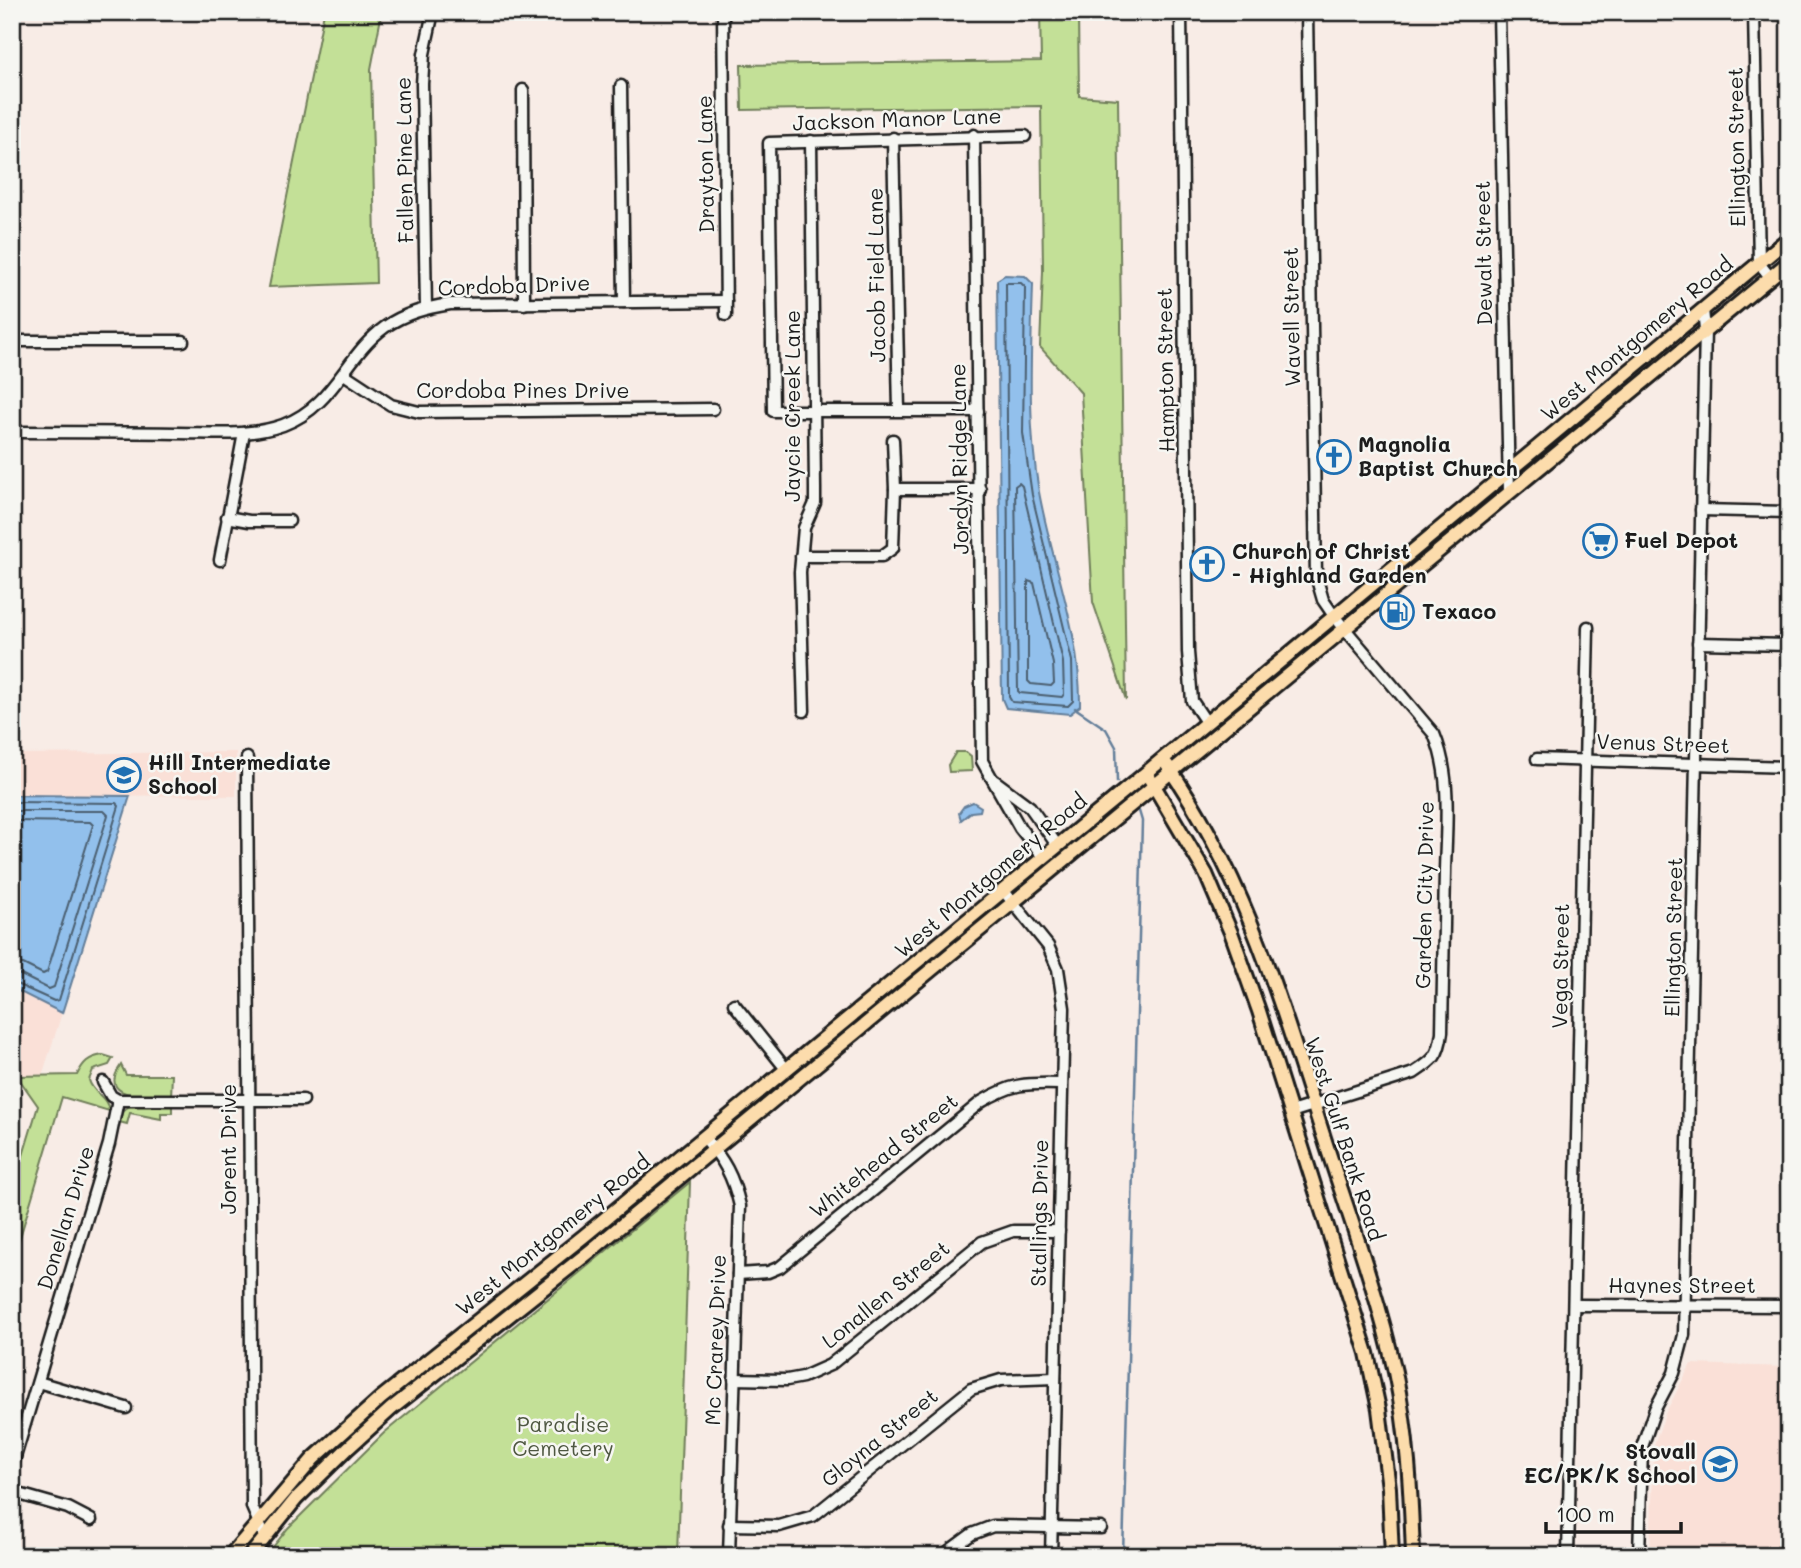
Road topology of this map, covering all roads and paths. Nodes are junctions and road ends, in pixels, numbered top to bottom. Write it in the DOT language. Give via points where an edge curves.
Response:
graph roads {
  1 [pos="433,12"];
  2 [pos="723,12"];
  3 [pos="1181,12"];
  4 [pos="1307,12"];
  5 [pos="1499,12"];
  6 [pos="1754,12"];
  7 [pos="621,86"];
  8 [pos="523,90"];
  9 [pos="974,135"];
  10 [pos="1025,136"];
  11 [pos="893,138"];
  12 [pos="811,141"];
  13 [pos="1789,238"];
  14 [pos="1789,262"];
  15 [pos="1759,263"];
  16 [pos="1770,277"];
  17 [pos="726,301"];
  18 [pos="624,302"];
  19 [pos="524,304"];
  20 [pos="426,308"];
  21 [pos="1703,310"];
  22 [pos="726,314"];
  23 [pos="1705,329"];
  24 [pos="12,341"];
  25 [pos="183,341"];
  26 [pos="344,374"];
  27 [pos="713,409"];
  28 [pos="814,410"];
  29 [pos="899,410"];
  30 [pos="978,411"];
  31 [pos="12,432"];
  32 [pos="244,433"];
  33 [pos="893,440"];
  34 [pos="1508,472"];
  35 [pos="895,489"];
  36 [pos="980,489"];
  37 [pos="1509,492"];
  38 [pos="1701,510"];
  39 [pos="1789,512"];
  40 [pos="227,517"];
  41 [pos="289,521"];
  42 [pos="801,556"];
  43 [pos="220,560"];
  44 [pos="1334,616"];
  45 [pos="1588,627"];
  46 [pos="1344,628"];
  47 [pos="1698,643"];
  48 [pos="1789,645"];
  49 [pos="804,711"];
  50 [pos="1206,722"];
  51 [pos="247,758"];
  52 [pos="1162,759"];
  53 [pos="1537,759"];
  54 [pos="1584,761"];
  55 [pos="1697,765"];
  56 [pos="1789,767"];
  57 [pos="1171,771"];
  58 [pos="1146,773"];
  59 [pos="992,779"];
  60 [pos="1154,785"];
  61 [pos="1058,845"];
  62 [pos="1043,857"];
  63 [pos="1003,890"];
  64 [pos="1013,902"];
  65 [pos="1254,928"];
  66 [pos="1233,935"];
  67 [pos="734,1004"];
  68 [pos="786,1069"];
  69 [pos="103,1082"];
  70 [pos="1061,1084"];
  71 [pos="118,1100"];
  72 [pos="248,1100"];
  73 [pos="303,1100"];
  74 [pos="1314,1105"];
  75 [pos="1291,1112"];
  76 [pos="705,1137"];
  77 [pos="715,1149"];
  78 [pos="1059,1231"];
  79 [pos="1360,1250"];
  80 [pos="1337,1258"];
  81 [pos="738,1274"];
  82 [pos="1685,1304"];
  83 [pos="1574,1305"];
  84 [pos="1789,1306"];
  85 [pos="734,1378"];
  86 [pos="1055,1378"];
  87 [pos="38,1382"];
  88 [pos="1401,1406"];
  89 [pos="126,1408"];
  90 [pos="1379,1409"];
  91 [pos="12,1467"];
  92 [pos="12,1492"];
  93 [pos="91,1520"];
  94 [pos="258,1521"];
  95 [pos="729,1525"];
  96 [pos="1052,1525"];
  97 [pos="1101,1528"];
  98 [pos="265,1537"];
  99 [pos="230,1556"];
  100 [pos="250,1556"];
  101 [pos="729,1556"];
  102 [pos="942,1556"];
  103 [pos="1051,1556"];
  104 [pos="1392,1556"];
  105 [pos="1413,1556"];
  106 [pos="1568,1556"];
  107 [pos="1639,1556"];
  1 -- 20 [label="street, Fallen Pine Lane" via="422,84"];
  2 -- 17 [label="street, Drayton Lane"];
  3 -- 50 [label="street, Hampton Street" via="1188,652 1192,701"];
  4 -- 44 [label="street, Wavell Street" via="1315,576"];
  5 -- 34 [label="street, Dewalt Street"];
  6 -- 15 [label="street, Ellington Street"];
  7 -- 18 [label="street"];
  8 -- 19 [label="street"];
  9 -- 10 [label="street, Jackson Manor Lane"];
  9 -- 11 [label="street, Jackson Manor Lane"];
  9 -- 30 [label="street, Jordyn Ridge Lane"];
  11 -- 12 [label="street, Jackson Manor Lane"];
  11 -- 29 [label="street, Jacob Field Lane"];
  12 -- 28 [label="street, Jaycie Creek Lane"];
  12 -- 28 [label="street, Jackson Manor Lane" via="769,142 773,411"];
  13 -- 15 [label="main road, West Montgomery Road"];
  14 -- 16 [label="main road, West Montgomery Road"];
  15 -- 16 [label="street"];
  15 -- 21 [label="main road, West Montgomery Road"];
  16 -- 23 [label="main road, West Montgomery Road"];
  17 -- 18 [label="street, Cordoba Drive"];
  17 -- 22 [label="street, Drayton Lane"];
  18 -- 19 [label="street, Cordoba Drive"];
  19 -- 20 [label="street, Cordoba Drive"];
  20 -- 26 [label="street, Cordoba Drive" via="384,328"];
  21 -- 23 [label="street, Ellington Street"];
  21 -- 34 [label="main road, West Montgomery Road"];
  23 -- 37 [label="main road, West Montgomery Road"];
  23 -- 38 [label="street, Ellington Street"];
  24 -- 25 [label="street"];
  26 -- 27 [label="street, Cordoba Pines Drive" via="391,405 419,412"];
  26 -- 32 [label="street, Cordoba Drive" via="302,415 283,425"];
  28 -- 29 [label="street"];
  28 -- 42 [label="street, Jaycie Creek Lane" via="815,503 804,528"];
  29 -- 30 [label="street"];
  30 -- 36 [label="street, Jordyn Ridge Lane"];
  31 -- 32 [label="street, Cordoba Drive"];
  32 -- 40 [label="street"];
  33 -- 35 [label="street"];
  34 -- 37 [label="street, Dewalt Street"];
  34 -- 44 [label="main road, West Montgomery Road"];
  35 -- 36 [label="street"];
  35 -- 42 [label="street" via="890,552 882,556"];
  36 -- 59 [label="street, Jordyn Ridge Lane" via="982,761"];
  37 -- 46 [label="main road, West Montgomery Road"];
  38 -- 39 [label="street"];
  38 -- 47 [label="street, Ellington Street"];
  40 -- 41 [label="street"];
  40 -- 43 [label="street"];
  42 -- 49 [label="street, Jaycie Creek Lane"];
  44 -- 46 [label="street, Garden City Drive"];
  44 -- 50 [label="main road, West Montgomery Road"];
  45 -- 54 [label="street, Vega Street"];
  46 -- 57 [label="main road, West Montgomery Road"];
  46 -- 74 [label="street, Garden City Drive" via="1434,734 1443,756 1442,1032 1440,1051 1414,1073"];
  47 -- 48 [label="street"];
  47 -- 55 [label="street, Ellington Street"];
  50 -- 52 [label="main road, West Montgomery Road"];
  51 -- 72 [label="street, Jorent Drive"];
  52 -- 57 [label="main road, West Gulf Bank Road"];
  52 -- 58 [label="main road, West Montgomery Road"];
  53 -- 54 [label="street, Venus Street"];
  54 -- 55 [label="street, Venus Street"];
  54 -- 83 [label="street, Vega Street"];
  55 -- 56 [label="street, Venus Street"];
  55 -- 82 [label="street, Ellington Street"];
  57 -- 60 [label="main road, West Montgomery Road"];
  57 -- 65 [label="main road, West Gulf Bank Road" via="1202,818"];
  58 -- 60 [label="main road, West Gulf Bank Road"];
  58 -- 61 [label="main road, West Montgomery Road"];
  59 -- 61 [label="street" via="1030,807"];
  59 -- 62 [label="street, Jordyn Ridge Lane"];
  60 -- 64 [label="main road, West Montgomery Road"];
  60 -- 66 [label="main road, West Gulf Bank Road" via="1206,874"];
  61 -- 62 [label="main road, West Montgomery Road"];
  62 -- 63 [label="main road, West Montgomery Road"];
  63 -- 64 [label="street, Stallings Drive"];
  63 -- 68 [label="main road, West Montgomery Road"];
  64 -- 70 [label="street, Stallings Drive" via="1048,946 1058,969 1064,1007"];
  64 -- 77 [label="main road, West Montgomery Road"];
  65 -- 66 [label="main road"];
  65 -- 74 [label="main road, West Gulf Bank Road"];
  66 -- 75 [label="main road, West Gulf Bank Road"];
  67 -- 68 [label="street"];
  68 -- 76 [label="main road, West Montgomery Road"];
  69 -- 71 [label="street"];
  70 -- 78 [label="street, Stallings Drive"];
  70 -- 81 [label="street, Whitehead Street" via="1022,1083 1001,1090 780,1267"];
  71 -- 72 [label="street"];
  71 -- 87 [label="street, Donellan Drive"];
  72 -- 73 [label="street"];
  72 -- 94 [label="street, Jorent Drive" via="251,1507"];
  74 -- 75 [label="street, Garden City Drive"];
  74 -- 79 [label="main road, West Gulf Bank Road"];
  75 -- 80 [label="main road, West Gulf Bank Road"];
  76 -- 77 [label="street, Mc Crarey Drive"];
  76 -- 94 [label="main road, West Montgomery Road" via="371,1406 313,1458"];
  77 -- 81 [label="street, Mc Crarey Drive" via="734,1181 740,1206"];
  77 -- 98 [label="main road, West Montgomery Road" via="391,1409 324,1470"];
  78 -- 85 [label="street, Lonallen Street" via="1013,1231 982,1242 830,1365 787,1380"];
  78 -- 86 [label="street, Stallings Drive"];
  79 -- 80 [label="main road"];
  79 -- 88 [label="main road, West Gulf Bank Road"];
  80 -- 90 [label="main road, West Gulf Bank Road"];
  81 -- 85 [label="street, Mc Crarey Drive"];
  82 -- 83 [label="street, Haynes Street"];
  82 -- 84 [label="street, Haynes Street"];
  82 -- 107 [label="street, Ellington Street" via="1680,1357 1642,1447"];
  83 -- 106 [label="street, Vega Street"];
  85 -- 95 [label="street, Mc Crarey Drive"];
  86 -- 95 [label="street, Gloyna Street" via="1000,1380 971,1389 813,1516 779,1526"];
  86 -- 96 [label="street, Stallings Drive"];
  87 -- 89 [label="street"];
  87 -- 91 [label="street, Donellan Drive"];
  88 -- 90 [label="main road"];
  88 -- 105 [label="main road, West Gulf Bank Road"];
  90 -- 104 [label="main road, West Gulf Bank Road" via="1390,1488"];
  92 -- 93 [label="street" via="68,1508"];
  94 -- 98 [label="street, Jorent Drive"];
  94 -- 99 [label="main road, West Montgomery Road"];
  95 -- 101 [label="street, Mc Crarey Drive"];
  96 -- 97 [label="street"];
  96 -- 102 [label="street" via="993,1526 972,1534"];
  96 -- 103 [label="street, Stallings Drive"];
  98 -- 100 [label="main road, West Montgomery Road"];
}
